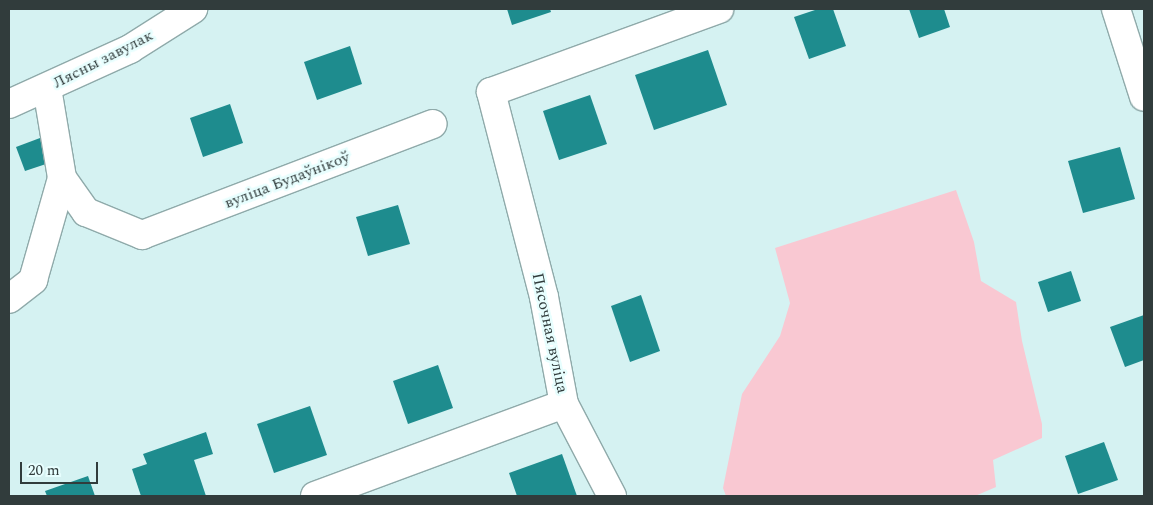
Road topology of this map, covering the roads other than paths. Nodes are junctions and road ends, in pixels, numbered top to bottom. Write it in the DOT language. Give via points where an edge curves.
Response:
graph roads {
  1 [pos="193,9"];
  2 [pos="719,9"];
  3 [pos="1116,9"];
  4 [pos="47,88"];
  5 [pos="1144,97"];
  6 [pos="9,104"];
  7 [pos="432,124"];
  8 [pos="62,178"];
  9 [pos="9,299"];
  10 [pos="564,404"];
  11 [pos="315,496"];
  12 [pos="612,496"];
  1 -- 4 [label="street, Лясны завулак" via="130,49"];
  2 -- 10 [label="street, Пясочная вуліца" via="491,92 544,297"];
  3 -- 5 [label="street"];
  4 -- 6 [label="street, Лясны завулак"];
  4 -- 8 [label="street"];
  7 -- 8 [label="street, вуліца Будаўнікоў" via="142,235 86,212"];
  8 -- 9 [label="street" via="33,280"];
  10 -- 11 [label="street, Пясочная вуліца"];
  10 -- 12 [label="street"];
}
